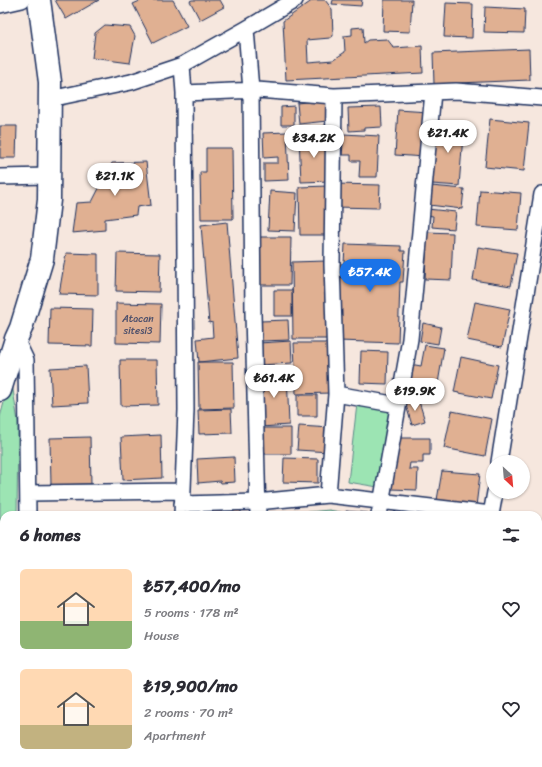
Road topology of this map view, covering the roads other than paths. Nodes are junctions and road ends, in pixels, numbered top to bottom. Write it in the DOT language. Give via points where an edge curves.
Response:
graph roads {
  1 [pos="22,0"];
  2 [pos="39,0"];
  3 [pos="295,0"];
  4 [pos="0,5"];
  5 [pos="246,30"];
  6 [pos="182,65"];
  7 [pos="252,90"];
  8 [pos="433,92"];
  9 [pos="184,93"];
  10 [pos="334,96"];
  11 [pos="542,98"];
  12 [pos="50,99"];
  13 [pos="49,176"];
  14 [pos="0,177"];
  15 [pos="542,194"];
  16 [pos="16,339"];
  17 [pos="0,390"];
  18 [pos="336,394"];
  19 [pos="398,405"];
  20 [pos="500,455"];
  21 [pos="28,493"];
  22 [pos="328,495"];
  23 [pos="494,499"];
  24 [pos="182,503"];
  25 [pos="258,508"];
  26 [pos="380,509"];
  27 [pos="28,511"];
  28 [pos="417,511"];
  29 [pos="492,511"];
  1 -- 4 [label="street"];
  2 -- 12 [label="street"];
  3 -- 5 [label="street"];
  5 -- 6 [label="street"];
  5 -- 7 [label="street"];
  6 -- 9 [label="street"];
  6 -- 12 [label="street" via="132,82"];
  7 -- 9 [label="street"];
  7 -- 10 [label="street"];
  7 -- 25 [label="street" via="253,313"];
  8 -- 10 [label="street"];
  8 -- 11 [label="street" via="456,91"];
  8 -- 19 [label="street" via="410,339"];
  9 -- 24 [label="street" via="186,410"];
  10 -- 18 [label="street" via="332,264"];
  12 -- 13 [label="street"];
  13 -- 14 [label="street"];
  13 -- 16 [label="street" via="49,200 42,259"];
  15 -- 20 [label="street"];
  16 -- 17 [label="street"];
  16 -- 21 [label="street" via="26,360"];
  18 -- 19 [label="street"];
  18 -- 22 [label="street"];
  19 -- 26 [label="street"];
  21 -- 24 [label="street"];
  21 -- 27 [label="street"];
  22 -- 25 [label="street"];
  22 -- 26 [label="street"];
  23 -- 29 [label="street"];
  24 -- 25 [label="street"];
  26 -- 28 [label="street"];
}
